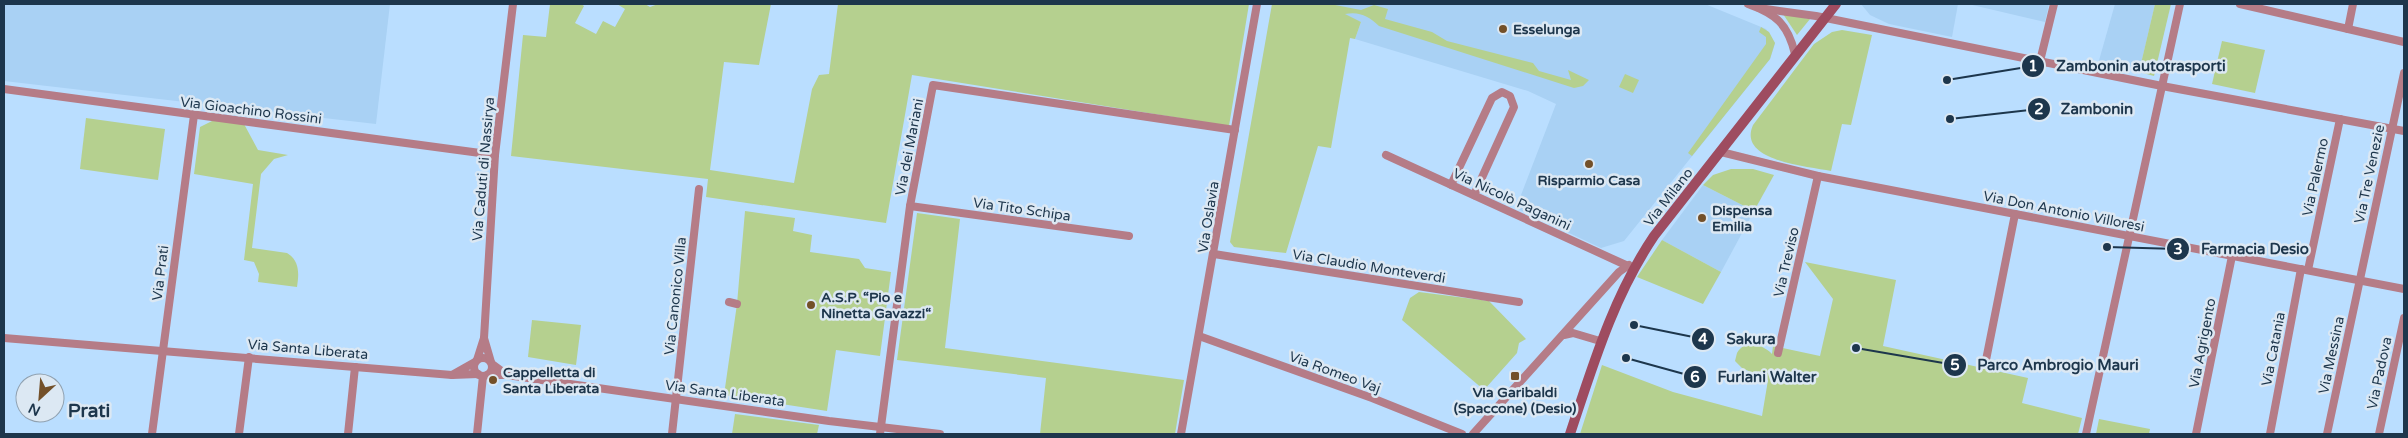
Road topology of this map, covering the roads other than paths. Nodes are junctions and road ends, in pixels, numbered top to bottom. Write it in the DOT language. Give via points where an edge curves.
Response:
graph roads {
  1 [pos="513,4"];
  2 [pos="1257,4"];
  3 [pos="1748,4"];
  4 [pos="1835,4"];
  5 [pos="2054,4"];
  6 [pos="2180,4"];
  7 [pos="2240,4"];
  8 [pos="2353,4"];
  9 [pos="1759,8"];
  10 [pos="1824,18"];
  11 [pos="2348,29"];
  12 [pos="2404,42"];
  13 [pos="1795,54"];
  14 [pos="2040,61"];
  15 [pos="2404,73"];
  16 [pos="2162,86"];
  17 [pos="4,89"];
  18 [pos="194,115"];
  19 [pos="2340,119"];
  20 [pos="2392,129"];
  21 [pos="1235,130"];
  22 [pos="2404,131"];
  23 [pos="1721,152"];
  24 [pos="495,154"];
  25 [pos="1386,155"];
  26 [pos="1818,176"];
  27 [pos="1452,185"];
  28 [pos="699,189"];
  29 [pos="1474,195"];
  30 [pos="910,206"];
  31 [pos="2015,214"];
  32 [pos="1129,236"];
  33 [pos="2131,236"];
  34 [pos="1214,254"];
  35 [pos="2232,256"];
  36 [pos="1638,260"];
  37 [pos="1628,266"];
  38 [pos="2304,269"];
  39 [pos="2359,280"];
  40 [pos="2404,289"];
  41 [pos="1519,302"];
  42 [pos="2404,318"];
  43 [pos="1564,335"];
  44 [pos="1199,336"];
  45 [pos="4,338"];
  46 [pos="484,338"];
  47 [pos="1600,341"];
  48 [pos="162,351"];
  49 [pos="1778,353"];
  50 [pos="249,357"];
  51 [pos="1986,360"];
  52 [pos="476,361"];
  53 [pos="491,363"];
  54 [pos="356,367"];
  55 [pos="452,375"];
  56 [pos="483,375"];
  57 [pos="507,375"];
  58 [pos="676,398"];
  59 [pos="881,431"];
  60 [pos="152,434"];
  61 [pos="239,434"];
  62 [pos="348,434"];
  63 [pos="477,434"];
  64 [pos="672,434"];
  65 [pos="940,434"];
  66 [pos="1181,434"];
  67 [pos="1462,434"];
  68 [pos="1473,434"];
  69 [pos="1570,434"];
  70 [pos="2086,434"];
  71 [pos="2196,434"];
  72 [pos="2270,434"];
  73 [pos="2327,434"];
  74 [pos="2379,434"];
  1 -- 24 [label="street, Via Caduti di Nassirya"];
  2 -- 21 [label="street, Via Oslavia"];
  3 -- 9 [label="street"];
  4 -- 10 [label="main road, Via Milano"];
  5 -- 14 [label="street"];
  6 -- 16 [label="street"];
  7 -- 11 [label="street"];
  8 -- 11 [label="street"];
  9 -- 10 [label="street"];
  9 -- 13 [label="street" via="1786,26"];
  10 -- 13 [label="main road, Via Milano"];
  10 -- 14 [label="street"];
  11 -- 12 [label="street"];
  13 -- 23 [label="main road, Via Milano"];
  14 -- 16 [label="street"];
  15 -- 20 [label="street, Via Tre Venezie"];
  16 -- 19 [label="street"];
  16 -- 33 [label="street"];
  17 -- 18 [label="street, Via Gioachino Rossini"];
  18 -- 24 [label="street, Via Gioachino Rossini"];
  18 -- 48 [label="street, Via Prati"];
  19 -- 20 [label="street"];
  19 -- 38 [label="street, Via Palermo"];
  20 -- 22 [label="street"];
  20 -- 39 [label="street, Via Tre Venezie"];
  21 -- 30 [label="street, Via dei Mariani" via="933,85"];
  21 -- 34 [label="street, Via Oslavia"];
  23 -- 26 [label="street, Via Don Antonio Villoresi"];
  23 -- 36 [label="main road, Via Milano"];
  24 -- 46 [label="street, Via Caduti di Nassirya"];
  25 -- 27 [label="street, Via Nicolò Paganini"];
  26 -- 31 [label="street, Via Don Antonio Villoresi"];
  26 -- 49 [label="street, Via Treviso"];
  27 -- 29 [label="street, Via Nicolò Paganini"];
  27 -- 29 [label="street" via="1492,98 1502,92 1510,96 1514,107"];
  28 -- 58 [label="street, Via Canonico Villa"];
  29 -- 37 [label="street, Via Nicolò Paganini"];
  30 -- 32 [label="street, Via Tito Schipa"];
  30 -- 59 [label="street, Via dei Mariani"];
  31 -- 33 [label="street, Via Don Antonio Villoresi"];
  31 -- 51 [label="street"];
  33 -- 35 [label="street, Via Don Antonio Villoresi"];
  33 -- 70 [label="street"];
  34 -- 41 [label="street, Via Claudio Monteverdi"];
  34 -- 44 [label="street, Via Oslavia"];
  35 -- 38 [label="street, Via Don Antonio Villoresi"];
  35 -- 71 [label="street, Via Agrigento"];
  36 -- 37 [label="street"];
  36 -- 47 [label="main road, Via Milano"];
  37 -- 43 [label="street" via="1619,272"];
  38 -- 39 [label="street, Via Don Antonio Villoresi"];
  38 -- 72 [label="street, Via Catania"];
  39 -- 40 [label="street, Via Don Antonio Villoresi"];
  39 -- 73 [label="street, Via Messina"];
  42 -- 74 [label="street, Via Padova"];
  43 -- 47 [label="street" via="1573,333"];
  43 -- 68 [label="street"];
  44 -- 66 [label="street, Via Oslavia"];
  44 -- 67 [label="street, Via Romeo Vaj"];
  45 -- 48 [label="street, Via Santa Liberata"];
  46 -- 52 [label="street"];
  46 -- 53 [label="street"];
  47 -- 69 [label="main road, Via Milano"];
  48 -- 50 [label="street, Via Santa Liberata"];
  48 -- 60 [label="street, Via Prati"];
  50 -- 54 [label="street, Via Santa Liberata"];
  50 -- 61 [label="street"];
  52 -- 53 [label="street" via="486,358"];
  52 -- 55 [label="street"];
  52 -- 56 [label="street" via="474,368"];
  53 -- 56 [label="street" via="492,370"];
  53 -- 57 [label="street, Via Santa Liberata"];
  54 -- 55 [label="street, Via Santa Liberata"];
  54 -- 62 [label="street"];
  55 -- 56 [label="street, Via Santa Liberata"];
  56 -- 57 [label="street, Via Santa Liberata"];
  56 -- 63 [label="street"];
  57 -- 58 [label="street, Via Santa Liberata"];
  58 -- 59 [label="street, Via Santa Liberata"];
  58 -- 64 [label="street, Via Canonico Villa"];
  59 -- 65 [label="street, Via Santa Liberata"];
}
